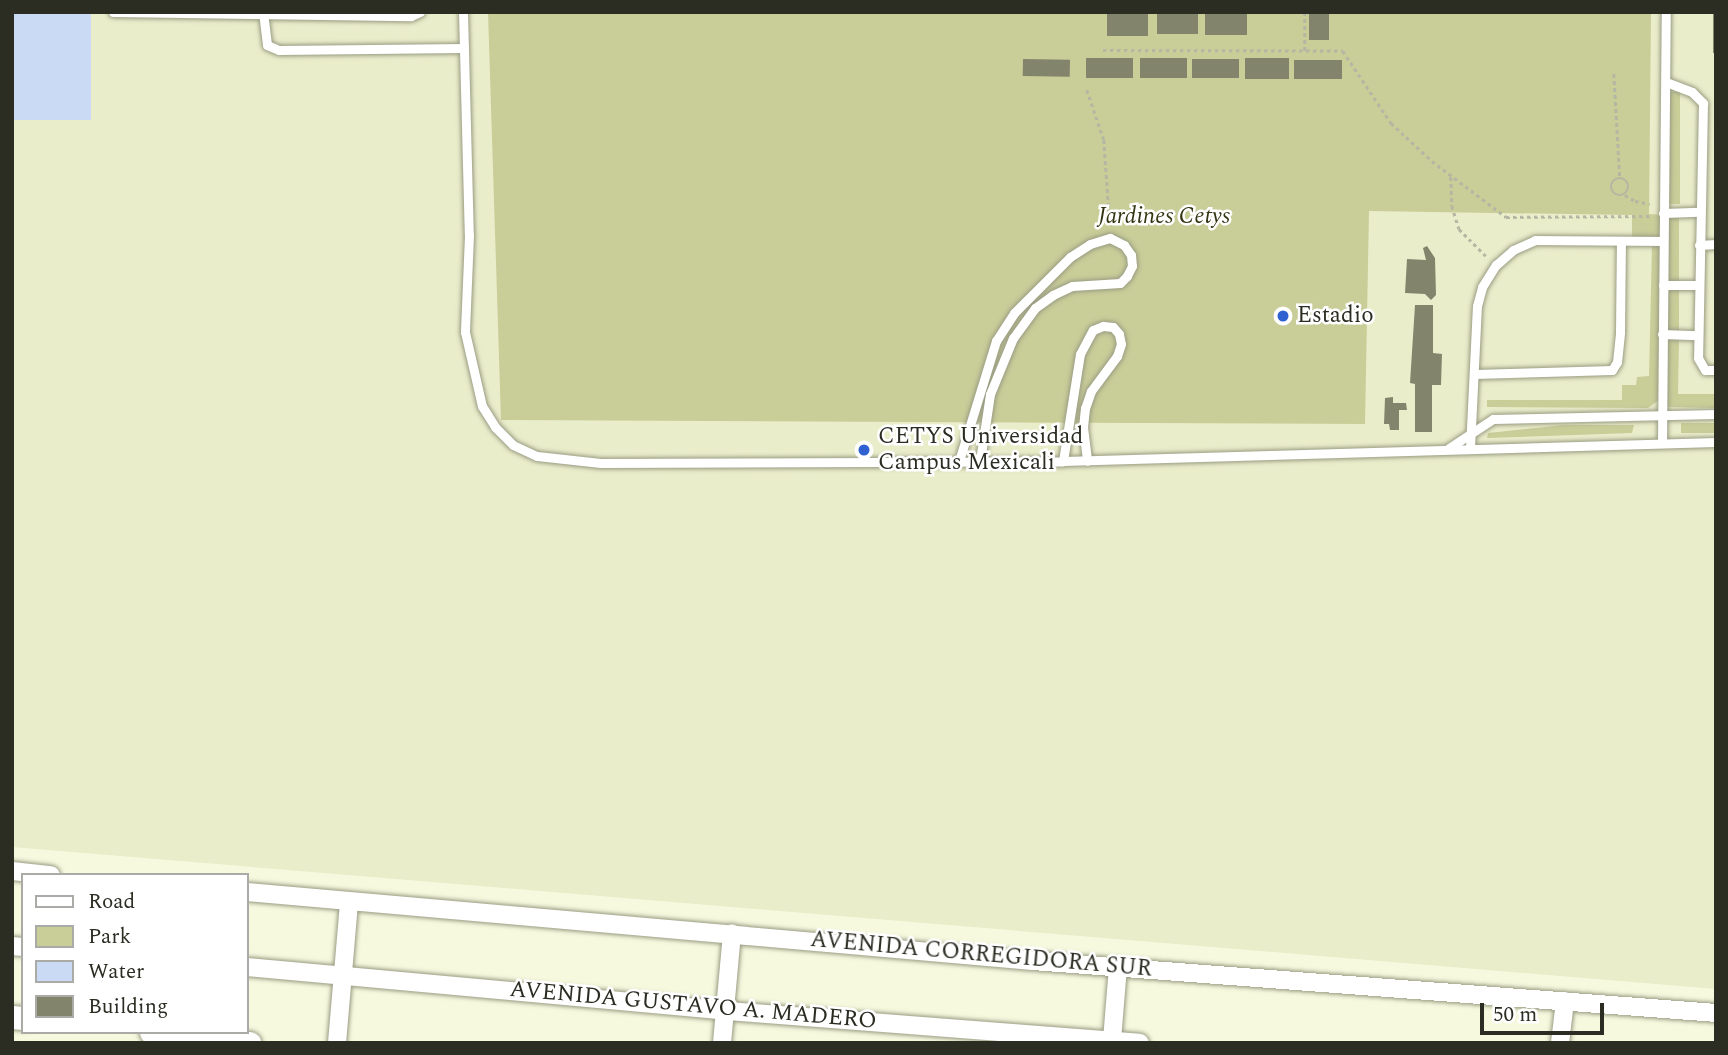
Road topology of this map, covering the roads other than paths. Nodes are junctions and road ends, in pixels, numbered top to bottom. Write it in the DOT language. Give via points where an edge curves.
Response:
graph roads {
  1 [pos="113,12"];
  2 [pos="420,12"];
  3 [pos="463,12"];
  4 [pos="1666,12"];
  5 [pos="263,13"];
  6 [pos="464,48"];
  7 [pos="1666,82"];
  8 [pos="1699,212"];
  9 [pos="1663,213"];
  10 [pos="1621,241"];
  11 [pos="1663,241"];
  12 [pos="1699,244"];
  13 [pos="1716,244"];
  14 [pos="1663,285"];
  15 [pos="1699,285"];
  16 [pos="1662,334"];
  17 [pos="1698,335"];
  18 [pos="1716,370"];
  19 [pos="1475,374"];
  20 [pos="1661,414"];
  21 [pos="1716,414"];
  22 [pos="1472,431"];
  23 [pos="1716,442"];
  24 [pos="1662,443"];
  25 [pos="1470,448"];
  26 [pos="1447,449"];
  27 [pos="959,461"];
  28 [pos="980,461"];
  29 [pos="1063,461"];
  30 [pos="1087,461"];
  31 [pos="12,871"];
  32 [pos="32,873"];
  33 [pos="248,892"];
  34 [pos="349,902"];
  35 [pos="732,933"];
  36 [pos="248,967"];
  37 [pos="1118,967"];
  38 [pos="342,975"];
  39 [pos="1565,1001"];
  40 [pos="727,1011"];
  41 [pos="1716,1013"];
  42 [pos="169,1034"];
  43 [pos="1112,1040"];
  44 [pos="249,1043"];
  45 [pos="337,1043"];
  46 [pos="722,1043"];
  47 [pos="1140,1043"];
  48 [pos="1560,1043"];
  1 -- 5 [label="lane"];
  2 -- 5 [label="lane" via="411,16"];
  3 -- 6 [label="lane"];
  4 -- 7 [label="lane"];
  5 -- 6 [label="lane" via="267,45 279,51"];
  6 -- 27 [label="lane" via="469,236 465,332 482,406 513,445 537,456 601,463"];
  7 -- 8 [label="lane" via="1692,92 1703,103"];
  7 -- 9 [label="lane"];
  8 -- 9 [label="lane"];
  8 -- 12 [label="lane"];
  9 -- 11 [label="lane"];
  10 -- 11 [label="lane"];
  10 -- 19 [label="lane" via="1535,240 1496,265 1477,306"];
  10 -- 19 [label="lane" via="1620,332 1612,370"];
  11 -- 14 [label="lane"];
  12 -- 13 [label="lane"];
  12 -- 15 [label="lane"];
  14 -- 15 [label="lane"];
  14 -- 16 [label="lane"];
  15 -- 17 [label="lane"];
  16 -- 17 [label="lane"];
  16 -- 20 [label="lane"];
  17 -- 18 [label="lane" via="1701,365"];
  19 -- 22 [label="lane"];
  20 -- 21 [label="lane"];
  20 -- 22 [label="lane" via="1493,419"];
  20 -- 24 [label="lane"];
  22 -- 25 [label="lane"];
  22 -- 26 [label="lane"];
  23 -- 24 [label="lane"];
  24 -- 25 [label="lane"];
  25 -- 26 [label="lane"];
  26 -- 30 [label="lane"];
  27 -- 28 [label="lane"];
  27 -- 28 [label="lane" via="996,341 1014,313 1070,257 1090,244 1110,239 1124,245 1132,266 1120,283 1072,286 1052,295 1013,338 985,411"];
  28 -- 29 [label="lane"];
  29 -- 30 [label="lane"];
  29 -- 30 [label="lane" via="1083,346 1093,330 1113,327 1121,344 1117,356 1091,391 1085,408"];
  31 -- 32 [label="street"];
  33 -- 34 [label="street, AVENIDA CORREGIDORA SUR"];
  34 -- 35 [label="street, AVENIDA CORREGIDORA SUR"];
  34 -- 38 [label="street"];
  35 -- 37 [label="street, AVENIDA CORREGIDORA SUR"];
  35 -- 40 [label="street"];
  36 -- 38 [label="street, AVENIDA GUSTAVO A. MADERO"];
  37 -- 39 [label="street, AVENIDA CORREGIDORA SUR"];
  37 -- 43 [label="street"];
  38 -- 40 [label="street, AVENIDA GUSTAVO A. MADERO"];
  38 -- 45 [label="street"];
  39 -- 41 [label="street, AVENIDA CORREGIDORA SUR"];
  39 -- 48 [label="street"];
  40 -- 43 [label="street, AVENIDA GUSTAVO A. MADERO"];
  40 -- 46 [label="street"];
  42 -- 44 [label="street"];
  43 -- 47 [label="street, AVENIDA GUSTAVO A. MADERO"];
}
